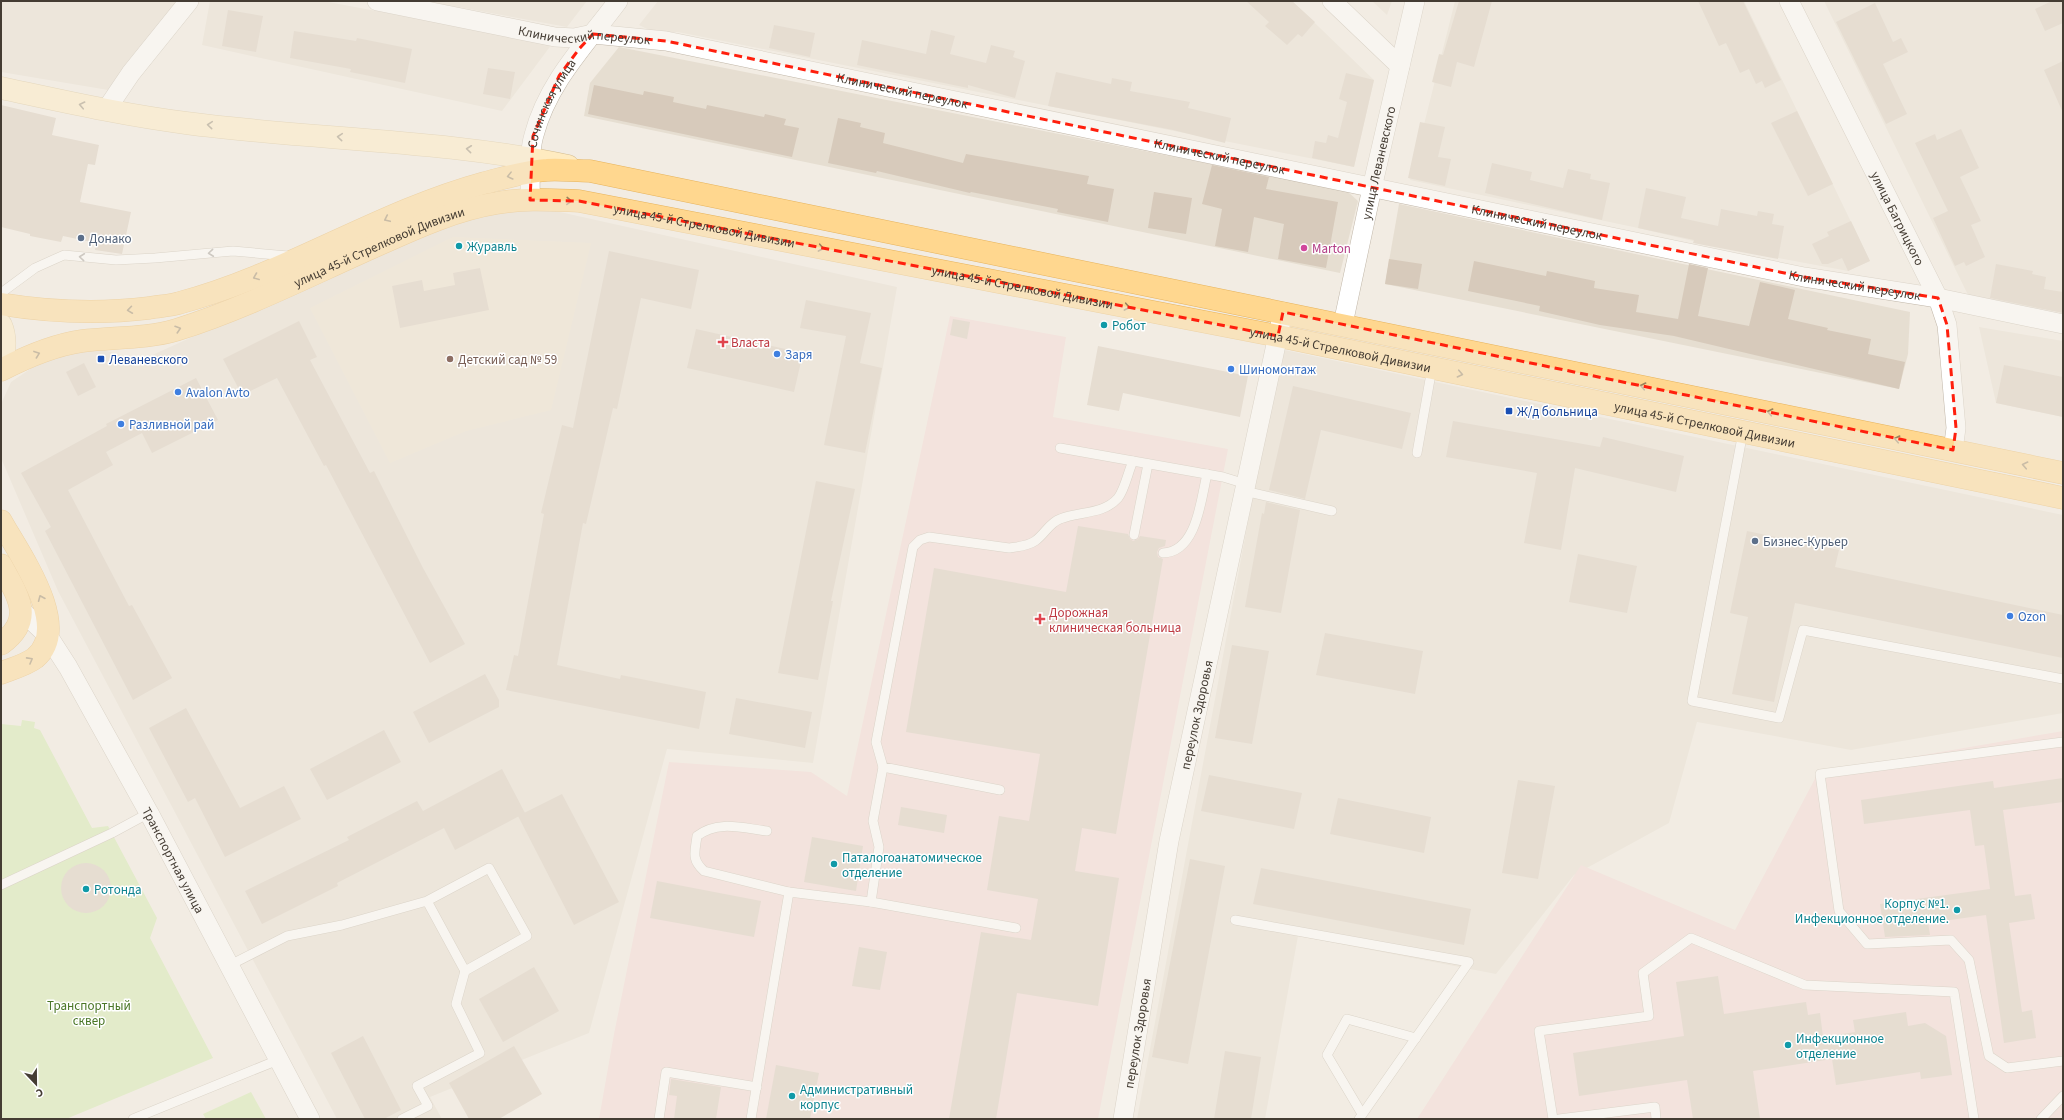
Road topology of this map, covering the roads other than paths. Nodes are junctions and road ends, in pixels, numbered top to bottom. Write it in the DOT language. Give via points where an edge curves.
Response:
graph roads {
  1 [pos="189,1"];
  2 [pos="377,1"];
  3 [pos="618,1"];
  4 [pos="1332,1"];
  5 [pos="1415,1"];
  6 [pos="1789,1"];
  7 [pos="593,34"];
  8 [pos="1400,66"];
  9 [pos="1,88"];
  10 [pos="106,110"];
  11 [pos="531,165"];
  12 [pos="1372,188"];
  13 [pos="530,200"];
  14 [pos="306,256"];
  15 [pos="1,293"];
  16 [pos="1938,298"];
  17 [pos="1,304"];
  18 [pos="1283,312"];
  19 [pos="1343,324"];
  20 [pos="2063,324"];
  21 [pos="1,325"];
  22 [pos="1278,336"];
  23 [pos="1,365"];
  24 [pos="1432,368"];
  25 [pos="1,370"];
  26 [pos="1743,432"];
  27 [pos="1060,448"];
  28 [pos="1953,450"];
  29 [pos="1417,453"];
  30 [pos="1133,461"];
  31 [pos="1148,464"];
  32 [pos="2063,473"];
  33 [pos="1207,474"];
  34 [pos="1245,487"];
  35 [pos="2063,498"];
  36 [pos="1332,511"];
  37 [pos="1,521"];
  38 [pos="1134,535"];
  39 [pos="1163,553"];
  40 [pos="1,565"];
  41 [pos="22,611"];
  42 [pos="48,636"];
  43 [pos="1,644"];
  44 [pos="1,673"];
  45 [pos="2063,679"];
  46 [pos="2063,742"];
  47 [pos="883,767"];
  48 [pos="1000,790"];
  49 [pos="149,813"];
  50 [pos="767,831"];
  51 [pos="1,885"];
  52 [pos="789,892"];
  53 [pos="427,902"];
  54 [pos="871,902"];
  55 [pos="1235,920"];
  56 [pos="1016,928"];
  57 [pos="230,965"];
  58 [pos="465,971"];
  59 [pos="1416,1038"];
  60 [pos="278,1060"];
  61 [pos="2063,1061"];
  62 [pos="757,1087"];
  63 [pos="2063,1096"];
  64 [pos="1361,1117"];
  65 [pos="133,1119"];
  66 [pos="310,1119"];
  67 [pos="402,1119"];
  68 [pos="659,1119"];
  69 [pos="752,1119"];
  70 [pos="1123,1119"];
  71 [pos="1552,1119"];
  72 [pos="1559,1119"];
  73 [pos="1656,1119"];
  74 [pos="1974,1119"];
  75 [pos="2041,1119"];
  1 -- 10 [label="street" via="131,73"];
  2 -- 7 [label="street, Клинический переулок" via="555,37 574,38"];
  3 -- 7 [label="street, Сочинская улица"];
  4 -- 8 [label="street"];
  5 -- 8 [label="street, улица Леваневского"];
  6 -- 16 [label="street, улица Багрицкого"];
  7 -- 11 [label="street, Сочинская улица" via="559,76 548,99 533,136"];
  7 -- 12 [label="street, Клинический переулок" via="666,42"];
  8 -- 12 [label="street, улица Леваневского"];
  10 -- 9 [label="main road, one-way"];
  11 -- 10 [label="main road, one-way" via="474,149 186,123"];
  11 -- 13 [label="street, Сочинская улица"];
  11 -- 14 [label="main road, улица 45-й Стрелковой Дивизии, one-way" via="506,177 445,195 409,209"];
  11 -- 18 [label="main road, улица 45-й Стрелковой Дивизии" via="546,170 590,171"];
  12 -- 16 [label="street, Клинический переулок" via="1796,275"];
  12 -- 19 [label="street, улица Леваневского"];
  13 -- 22 [label="main road, улица 45-й Стрелковой Дивизии, one-way" via="579,201"];
  25 -- 13 [label="main road, улица 45-й Стрелковой Дивизии, one-way" via="66,344 153,335 174,330 229,312 418,227 464,210 498,202"];
  14 -- 15 [label="lane, one-way" via="275,256 233,251 116,260 64,255 35,268"];
  14 -- 17 [label="main road, улица 45-й Стрелковой Дивизии, one-way" via="233,286 178,304 120,312 40,310"];
  16 -- 20 [label="street, Клинический переулок"];
  16 -- 28 [label="street, улица Багрицкого" via="1947,325 1956,428"];
  18 -- 19 [label="main road, улица 45-й Стрелковой Дивизии"];
  18 -- 22 [label="street, переулок Здоровья"];
  28 -- 19 [label="main road, улица 45-й Стрелковой Дивизии, one-way"];
  21 -- 23 [label="main road" via="5,352"];
  22 -- 24 [label="main road, улица 45-й Стрелковой Дивизии"];
  22 -- 34 [label="street, переулок Здоровья"];
  24 -- 26 [label="main road, улица 45-й Стрелковой Дивизии, one-way"];
  24 -- 29 [label="lane"];
  26 -- 35 [label="main road, улица 45-й Стрелковой Дивизии"];
  26 -- 45 [label="lane" via="1692,702 1779,718 1803,630"];
  27 -- 30 [label="lane"];
  32 -- 28 [label="main road, улица 45-й Стрелковой Дивизии, one-way"];
  30 -- 31 [label="lane"];
  30 -- 47 [label="lane" via="1118,497 1110,505 1097,511 1058,520 1035,542 1009,548 929,537 920,540 913,547 876,742"];
  31 -- 33 [label="lane"];
  31 -- 38 [label="lane"];
  33 -- 34 [label="lane"];
  33 -- 39 [label="lane" via="1196,524 1189,537 1182,546 1171,553"];
  34 -- 36 [label="lane"];
  34 -- 70 [label="street, переулок Здоровья" via="1169,841"];
  42 -- 37 [label="main road, one-way" via="48,615 43,600"];
  40 -- 41 [label="main road"];
  41 -- 42 [label="street, Транспортная улица"];
  41 -- 43 [label="main road" via="18,626"];
  44 -- 42 [label="main road, one-way" via="34,659 46,644"];
  42 -- 49 [label="street, Транспортная улица" via="68,667"];
  46 -- 61 [label="lane" via="1820,774 1839,911 1867,944 1952,940 1969,960 1988,1056 2007,1068"];
  47 -- 48 [label="lane"];
  47 -- 54 [label="lane" via="873,821 879,847"];
  49 -- 51 [label="lane"];
  49 -- 57 [label="street, Транспортная улица"];
  50 -- 52 [label="lane" via="717,826 698,836 694,857 697,865 704,871"];
  52 -- 54 [label="lane"];
  52 -- 62 [label="lane"];
  53 -- 57 [label="lane" via="342,925 287,936"];
  53 -- 58 [label="lane"];
  53 -- 58 [label="lane" via="489,868 527,936"];
  54 -- 56 [label="lane"];
  55 -- 59 [label="lane" via="1470,962"];
  57 -- 60 [label="street, Транспортная улица"];
  58 -- 67 [label="lane" via="456,1004 480,1053 417,1086 428,1106"];
  59 -- 64 [label="lane"];
  59 -- 64 [label="lane" via="1348,1019 1327,1055"];
  60 -- 65 [label="lane"];
  60 -- 66 [label="street, Транспортная улица"];
  62 -- 68 [label="lane" via="666,1072"];
  62 -- 69 [label="lane"];
  63 -- 75 [label="lane"];
  71 -- 74 [label="lane" via="1539,1031 1649,1016 1643,973 1691,938 1805,985 1954,992"];
  72 -- 73 [label="lane" via="1655,1107"];
}
